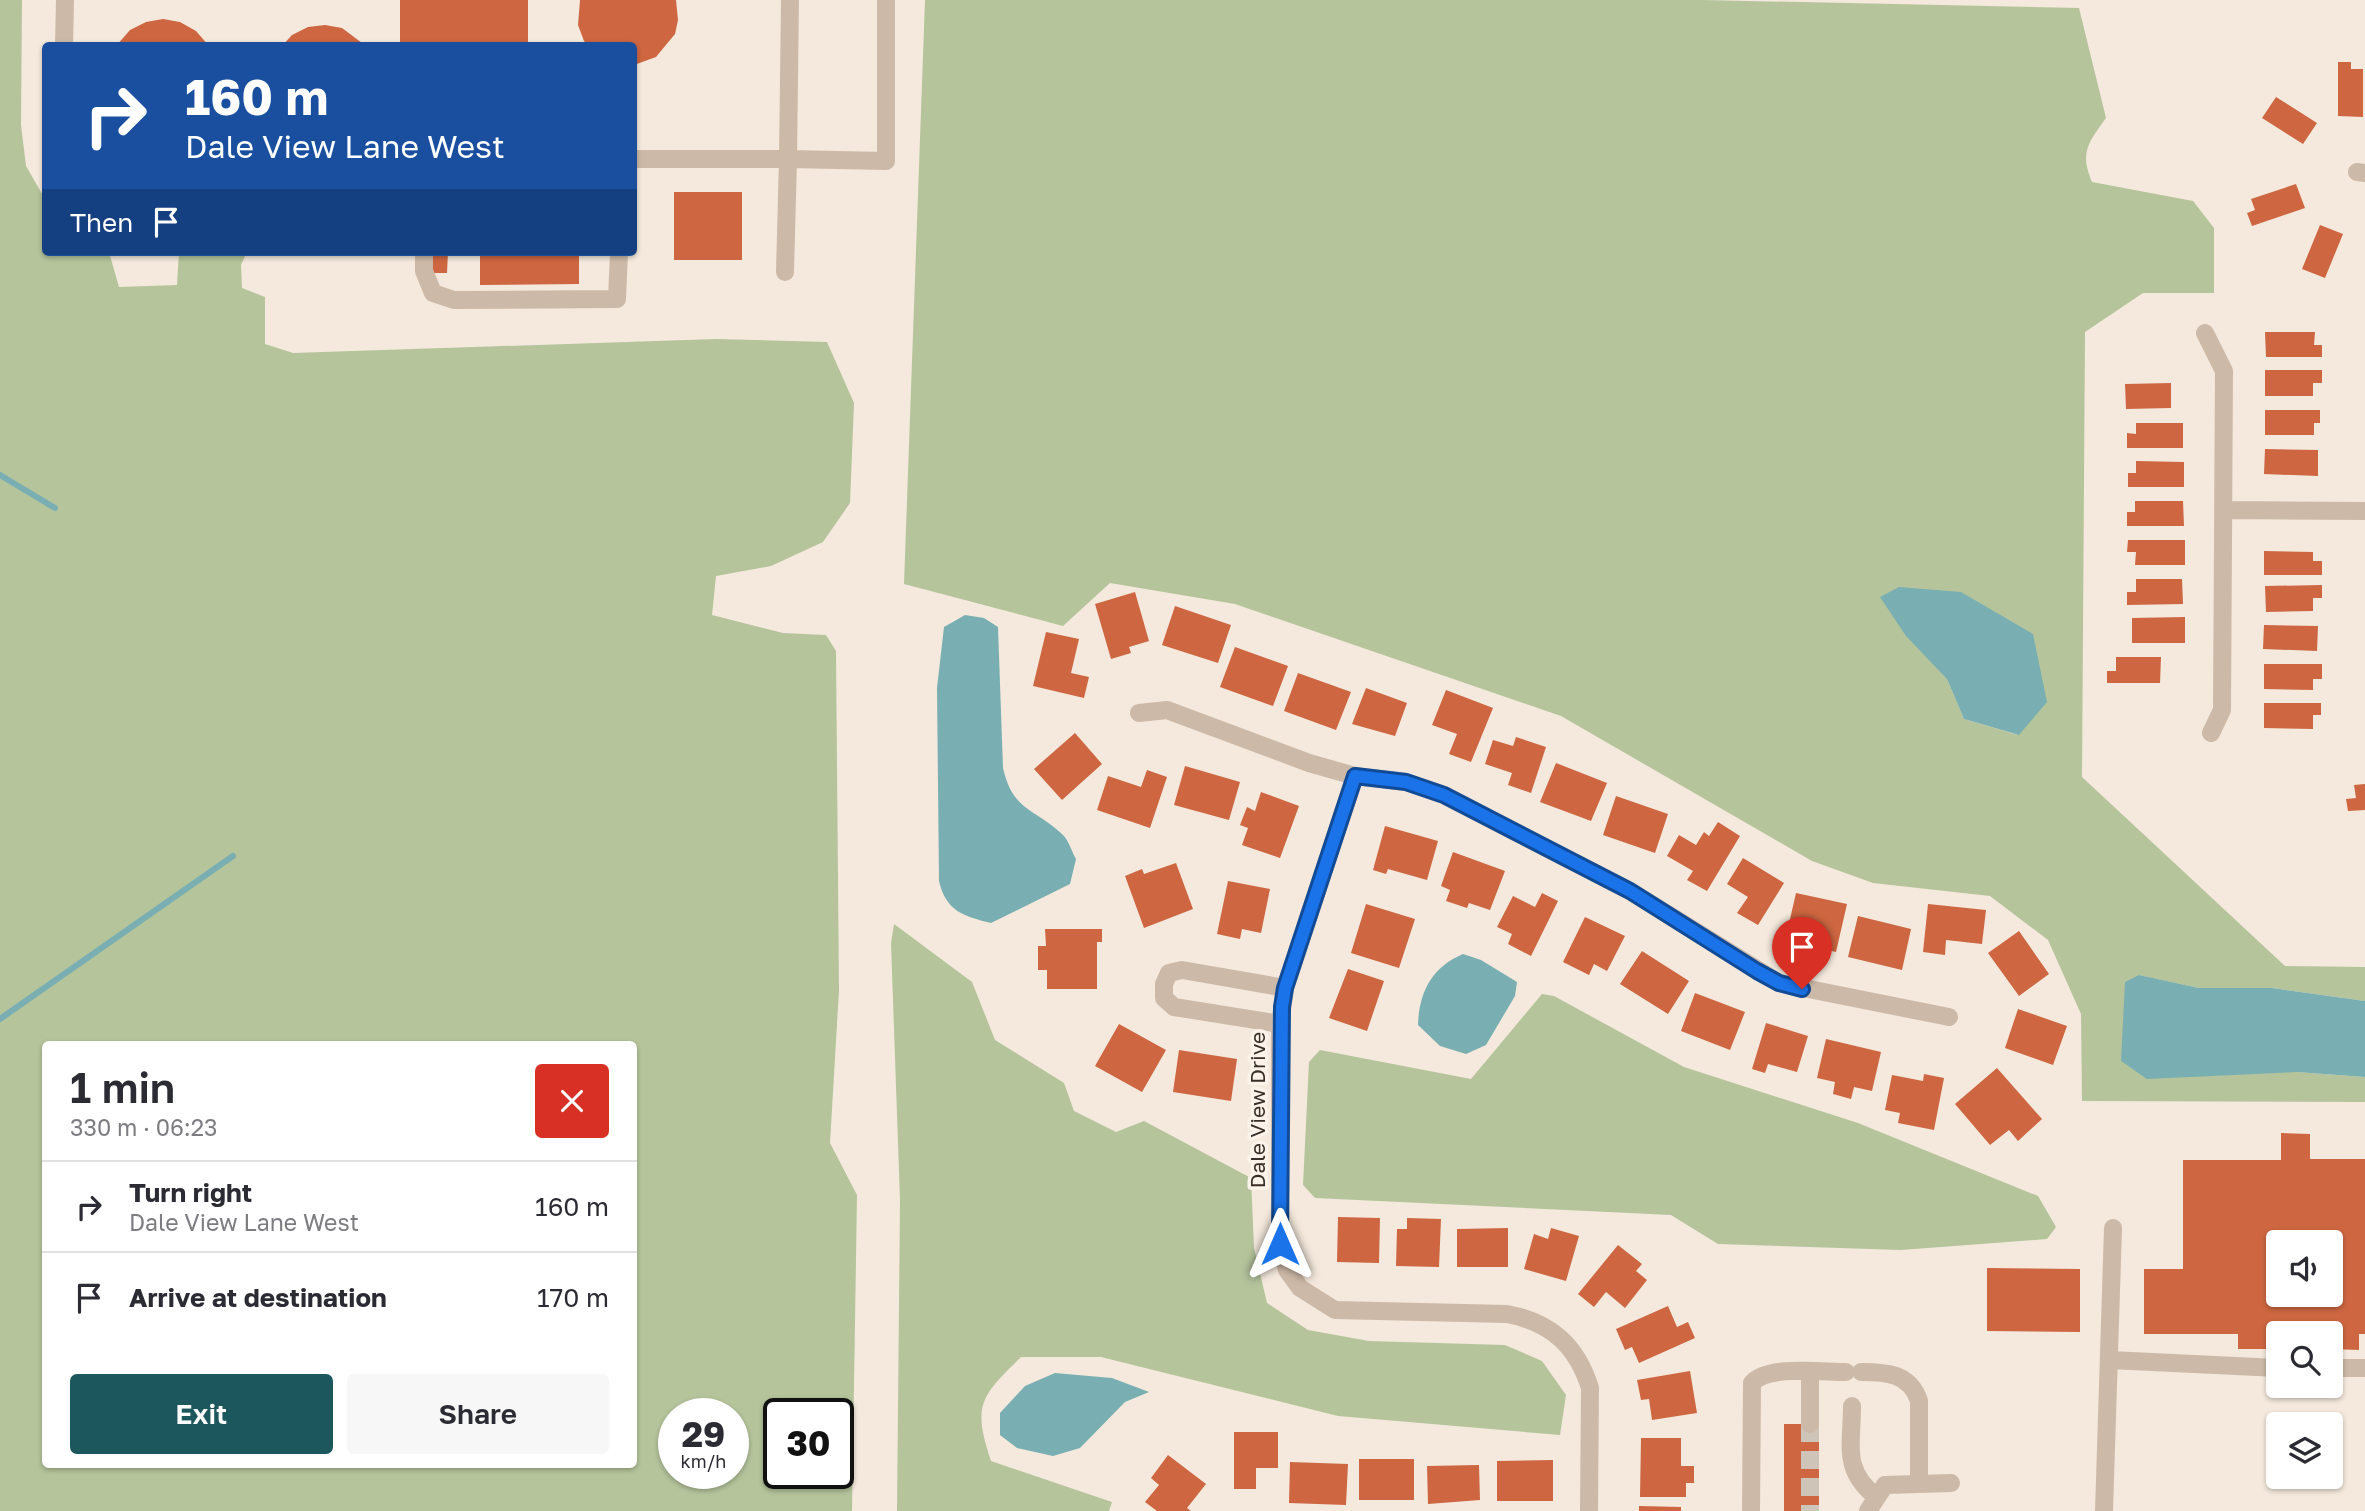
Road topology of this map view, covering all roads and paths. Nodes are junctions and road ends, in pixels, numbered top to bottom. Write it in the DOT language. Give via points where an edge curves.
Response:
graph roads {
  1 [pos="65,0"];
  2 [pos="790,0"];
  3 [pos="886,0"];
  4 [pos="64,42"];
  5 [pos="637,159"];
  6 [pos="788,159"];
  7 [pos="424,256"];
  8 [pos="619,256"];
  9 [pos="785,272"];
  10 [pos="2205,333"];
  11 [pos="2225,510"];
  12 [pos="2365,511"];
  13 [pos="1139,713"];
  14 [pos="2211,733"];
  15 [pos="1355,776"];
  16 [pos="1285,988"];
  17 [pos="1949,1017"];
  18 [pos="1280,1024"];
  19 [pos="2113,1228"];
  20 [pos="2110,1360"];
  21 [pos="2266,1367"];
  22 [pos="2343,1368"];
  23 [pos="2365,1368"];
  24 [pos="1810,1372"];
  25 [pos="1852,1406"];
  26 [pos="1810,1424"];
  27 [pos="1919,1483"];
  28 [pos="1951,1483"];
  29 [pos="1872,1504"];
  30 [pos="1589,1511"];
  31 [pos="1751,1511"];
  32 [pos="2105,1511"];
  1 -- 4 [label="street"];
  2 -- 6 [label="street"];
  3 -- 6 [label="street" via="886,161"];
  5 -- 6 [label="street"];
  6 -- 9 [label="street"];
  7 -- 8 [label="street" via="424,271 433,293 454,300 617,299"];
  10 -- 11 [label="street" via="2224,371"];
  11 -- 12 [label="street"];
  11 -- 14 [label="street" via="2222,710"];
  13 -- 15 [label="street" via="1167,710 1309,764"];
  15 -- 16 [label="street, Dale View Drive"];
  15 -- 17 [label="street" via="1406,782 1444,795 1630,891 1779,983"];
  16 -- 18 [label="street, Dale View Drive"];
  16 -- 18 [label="street" via="1182,970 1170,972 1164,984 1164,998 1174,1007"];
  18 -- 30 [label="street, Dale View Drive" via="1280,1244 1287,1270 1300,1288 1335,1310 1507,1314 1527,1317 1562,1337 1584,1369 1590,1388"];
  19 -- 20 [label="street"];
  20 -- 21 [label="street"];
  20 -- 32 [label="street"];
  22 -- 23 [label="street"];
  24 -- 26 [label="street"];
  24 -- 27 [label="street" via="1888,1372 1915,1389"];
  24 -- 31 [label="street" via="1759,1375 1752,1384"];
  25 -- 29 [label="street" via="1851,1469"];
  27 -- 28 [label="street"];
  27 -- 29 [label="street" via="1885,1485"];
}
